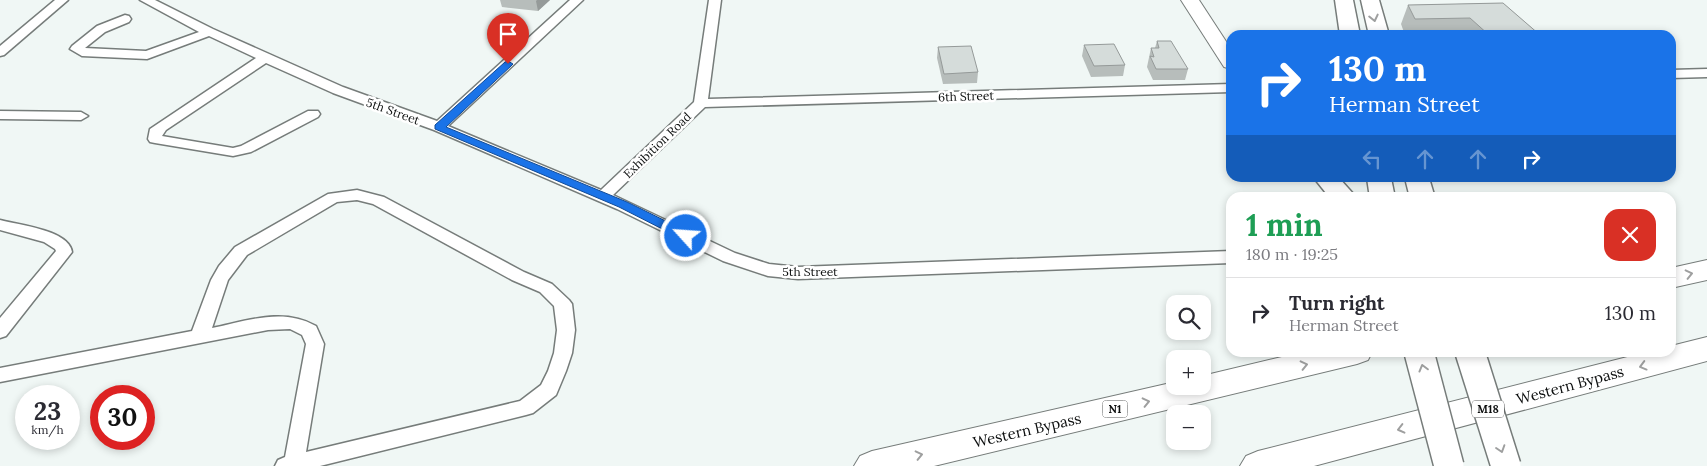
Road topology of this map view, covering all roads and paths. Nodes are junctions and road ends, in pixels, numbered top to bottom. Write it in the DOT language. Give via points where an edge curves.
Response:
graph roads {
  1 [pos="62,0"];
  2 [pos="146,0"];
  3 [pos="577,0"];
  4 [pos="715,0"];
  5 [pos="1190,0"];
  6 [pos="1344,0"];
  7 [pos="1370,0"];
  8 [pos="125,19"];
  9 [pos="1349,30"];
  10 [pos="1378,30"];
  11 [pos="209,32"];
  12 [pos="0,52"];
  13 [pos="1226,55"];
  14 [pos="266,57"];
  15 [pos="1707,73"];
  16 [pos="1676,74"];
  17 [pos="1226,88"];
  18 [pos="701,104"];
  19 [pos="312,114"];
  20 [pos="0,115"];
  21 [pos="81,116"];
  22 [pos="439,127"];
  23 [pos="1330,182"];
  24 [pos="1339,192"];
  25 [pos="603,196"];
  26 [pos="0,225"];
  27 [pos="1226,257"];
  28 [pos="1707,270"];
  29 [pos="1676,277"];
  30 [pos="0,331"];
  31 [pos="200,337"];
  32 [pos="1707,349"];
  33 [pos="1337,357"];
  34 [pos="1420,357"];
  35 [pos="1472,357"];
  36 [pos="0,375"];
  37 [pos="289,465"];
  38 [pos="872,466"];
  39 [pos="1258,466"];
  40 [pos="1449,466"];
  41 [pos="1506,466"];
  1 -- 12 [label="street"];
  2 -- 11 [label="street, 5th Street"];
  3 -- 22 [label="street"];
  4 -- 18 [label="street, Exhibition Road"];
  5 -- 13 [label="main road"];
  6 -- 9 [label="main road"];
  7 -- 10 [label="main road, one-way"];
  8 -- 11 [label="street" via="101,30 76,49 148,55"];
  11 -- 14 [label="street, 5th Street"];
  14 -- 19 [label="street" via="160,127 155,139 233,152 246,150"];
  14 -- 22 [label="street, 5th Street" via="348,93"];
  15 -- 16 [label="street"];
  17 -- 18 [label="street, 6th Street"];
  18 -- 25 [label="street, Exhibition Road"];
  20 -- 21 [label="street"];
  22 -- 25 [label="street, 5th Street"];
  23 -- 24 [label="main road"];
  25 -- 27 [label="street, 5th Street" via="729,257 781,272"];
  26 -- 30 [label="street" via="50,238 63,246 64,252"];
  29 -- 28 [label="highway, one-way"];
  31 -- 36 [label="street"];
  31 -- 37 [label="street" via="286,321 310,331 315,344"];
  31 -- 37 [label="street" via="216,284 231,260 314,207 345,195 378,200 546,288 563,304 566,330 557,371 549,390 526,407"];
  32 -- 39 [label="highway, Western Bypass, one-way"];
  38 -- 33 [label="highway, Western Bypass / N1, one-way"];
  40 -- 34 [label="main road, one-way, bridge"];
  35 -- 41 [label="main road, M18, one-way, bridge"];
}
